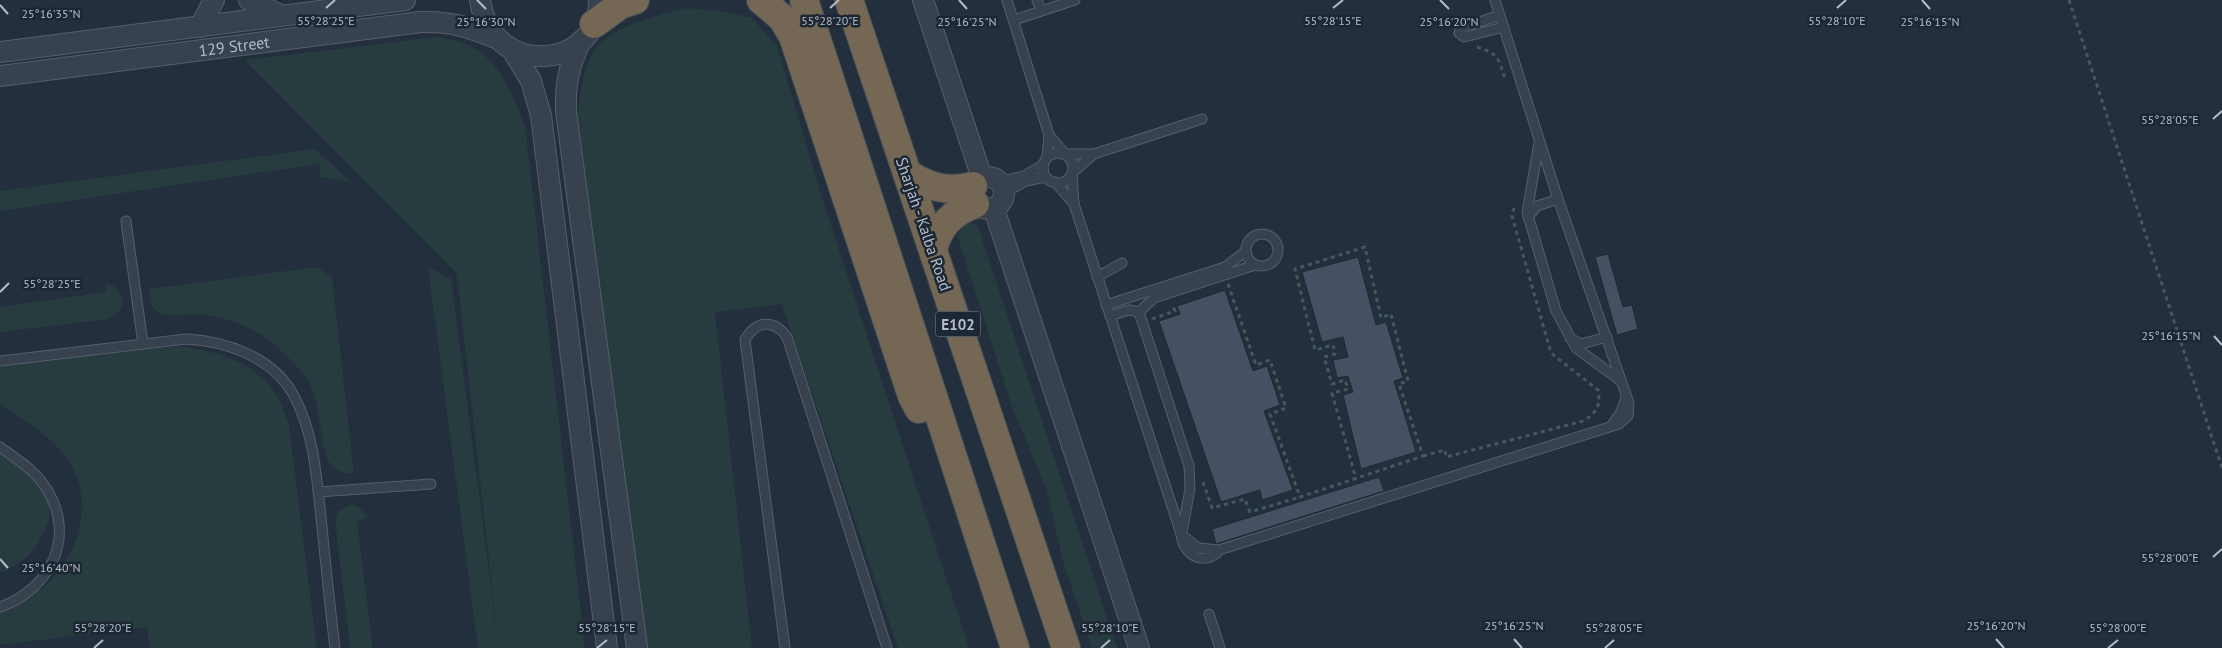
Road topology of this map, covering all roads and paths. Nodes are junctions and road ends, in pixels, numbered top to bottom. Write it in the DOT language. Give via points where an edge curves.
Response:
graph roads {
  1 [pos="214,0"];
  2 [pos="249,0"];
  3 [pos="405,0"];
  4 [pos="480,0"];
  5 [pos="635,0"];
  6 [pos="760,0"];
  7 [pos="804,0"];
  8 [pos="849,0"];
  9 [pos="923,0"];
  10 [pos="1007,0"];
  11 [pos="1037,0"];
  12 [pos="1075,0"];
  13 [pos="1495,0"];
  14 [pos="2069,0"];
  15 [pos="1041,11"];
  16 [pos="282,15"];
  17 [pos="1500,15"];
  18 [pos="1014,20"];
  19 [pos="592,22"];
  20 [pos="200,27"];
  21 [pos="1504,27"];
  22 [pos="496,38"];
  23 [pos="1471,46"];
  24 [pos="513,51"];
  25 [pos="0,52"];
  26 [pos="0,76"];
  27 [pos="1508,87"];
  28 [pos="1202,119"];
  29 [pos="1049,135"];
  30 [pos="1540,140"];
  31 [pos="1065,154"];
  32 [pos="1094,154"];
  33 [pos="1045,161"];
  34 [pos="907,173"];
  35 [pos="1072,173"];
  36 [pos="1046,177"];
  37 [pos="1025,178"];
  38 [pos="1055,182"];
  39 [pos="988,192"];
  40 [pos="1558,199"];
  41 [pos="1074,204"];
  42 [pos="1514,207"];
  43 [pos="1528,217"];
  44 [pos="126,221"];
  45 [pos="933,249"];
  46 [pos="1246,251"];
  47 [pos="1122,263"];
  48 [pos="1255,265"];
  49 [pos="1097,277"];
  50 [pos="1219,287"];
  51 [pos="1172,302"];
  52 [pos="1106,305"];
  53 [pos="1138,312"];
  54 [pos="1110,316"];
  55 [pos="1147,321"];
  56 [pos="1568,336"];
  57 [pos="1607,338"];
  58 [pos="143,344"];
  59 [pos="0,361"];
  60 [pos="1621,382"];
  61 [pos="0,447"];
  62 [pos="950,450"];
  63 [pos="1423,456"];
  64 [pos="2222,468"];
  65 [pos="1356,478"];
  66 [pos="1202,480"];
  67 [pos="431,484"];
  68 [pos="318,492"];
  69 [pos="1300,497"];
  70 [pos="1181,534"];
  71 [pos="0,607"];
  72 [pos="1209,614"];
  73 [pos="335,648"];
  74 [pos="607,648"];
  75 [pos="636,648"];
  76 [pos="785,648"];
  77 [pos="887,648"];
  78 [pos="1016,648"];
  79 [pos="1066,648"];
  80 [pos="1139,648"];
  81 [pos="1220,648"];
  1 -- 20 [label="street"];
  2 -- 16 [label="street"];
  3 -- 16 [label="street, 129 Street"];
  4 -- 22 [label="street" via="482,13"];
  5 -- 19 [label="highway"];
  6 -- 62 [label="highway" via="782,18 793,36 912,396"];
  7 -- 62 [label="highway, E102"];
  8 -- 34 [label="highway, Sharjah - Kalba Road / E102"];
  9 -- 39 [label="street"];
  10 -- 18 [label="lane"];
  11 -- 15 [label="lane"];
  12 -- 15 [label="lane"];
  13 -- 17 [label="lane"];
  14 -- 64 [label="path"];
  15 -- 18 [label="lane"];
  16 -- 20 [label="street, 129 Street"];
  17 -- 21 [label="lane"];
  17 -- 21 [label="lane" via="1462,28 1459,33 1464,37"];
  18 -- 29 [label="lane"];
  19 -- 24 [label="street" via="566,51 549,57 530,57"];
  19 -- 75 [label="street" via="568,74 566,111"];
  20 -- 25 [label="street, 129 Street"];
  21 -- 30 [label="lane"];
  22 -- 24 [label="street"];
  22 -- 26 [label="street, 129 Street" via="444,21 421,22"];
  23 -- 27 [label="path" via="1492,51 1499,59"];
  24 -- 74 [label="street" via="531,81 541,115"];
  28 -- 32 [label="lane"];
  29 -- 31 [label="lane"];
  29 -- 33 [label="lane"];
  30 -- 40 [label="lane"];
  30 -- 43 [label="lane"];
  31 -- 32 [label="lane"];
  31 -- 33 [label="lane" via="1055,153"];
  31 -- 35 [label="lane" via="1072,163"];
  32 -- 35 [label="lane"];
  33 -- 36 [label="lane"];
  33 -- 37 [label="lane"];
  34 -- 39 [label="highway" via="919,181 945,189"];
  34 -- 45 [label="highway, Sharjah - Kalba Road / E102"];
  35 -- 38 [label="lane" via="1065,181"];
  35 -- 41 [label="lane"];
  36 -- 37 [label="lane"];
  36 -- 38 [label="lane"];
  37 -- 39 [label="lane"];
  38 -- 41 [label="lane"];
  39 -- 45 [label="highway" via="947,220"];
  39 -- 80 [label="street"];
  40 -- 43 [label="lane" via="1537,206"];
  40 -- 57 [label="lane"];
  41 -- 49 [label="lane"];
  42 -- 63 [label="path" via="1512,216 1551,353 1598,390 1600,402 1596,412 1584,421 1446,457 1445,450"];
  43 -- 56 [label="lane" via="1547,285"];
  44 -- 58 [label="lane"];
  45 -- 79 [label="highway, Sharjah - Kalba Road / E102"];
  46 -- 48 [label="lane" via="1248,259"];
  46 -- 48 [label="lane" via="1250,240 1260,234 1266,234 1275,241 1278,253 1272,263"];
  46 -- 52 [label="lane" via="1225,267"];
  47 -- 49 [label="lane"];
  48 -- 53 [label="lane" via="1154,298"];
  49 -- 52 [label="lane"];
  50 -- 69 [label="path" via="1228,283 1256,365 1270,360 1286,408 1270,414"];
  51 -- 55 [label="path" via="1175,311"];
  52 -- 54 [label="lane"];
  53 -- 54 [label="lane" via="1128,310"];
  53 -- 70 [label="lane" via="1189,466 1190,489"];
  54 -- 70 [label="lane"];
  56 -- 57 [label="lane" via="1581,344"];
  56 -- 60 [label="lane" via="1580,352"];
  57 -- 60 [label="lane"];
  58 -- 59 [label="lane"];
  58 -- 68 [label="lane" via="211,340 256,358 277,375 292,393 303,417"];
  60 -- 70 [label="lane" via="1630,410 1619,424 1219,550 1198,548"];
  61 -- 71 [label="lane" via="31,470 46,487 55,506 59,528 57,550 49,571 35,588 17,601"];
  62 -- 78 [label="highway, E102"];
  63 -- 65 [label="path"];
  63 -- 65 [label="path" via="1400,384 1408,381 1391,314 1381,318 1364,247 1295,269 1315,350 1333,345 1335,354 1324,357 1332,384 1346,380 1348,389 1332,394"];
  65 -- 69 [label="path"];
  66 -- 69 [label="path" via="1212,508 1245,499 1250,512"];
  67 -- 68 [label="lane"];
  68 -- 73 [label="lane"];
  72 -- 81 [label="lane"];
  76 -- 77 [label="lane" via="745,340 760,324 781,328 787,337"];
}
